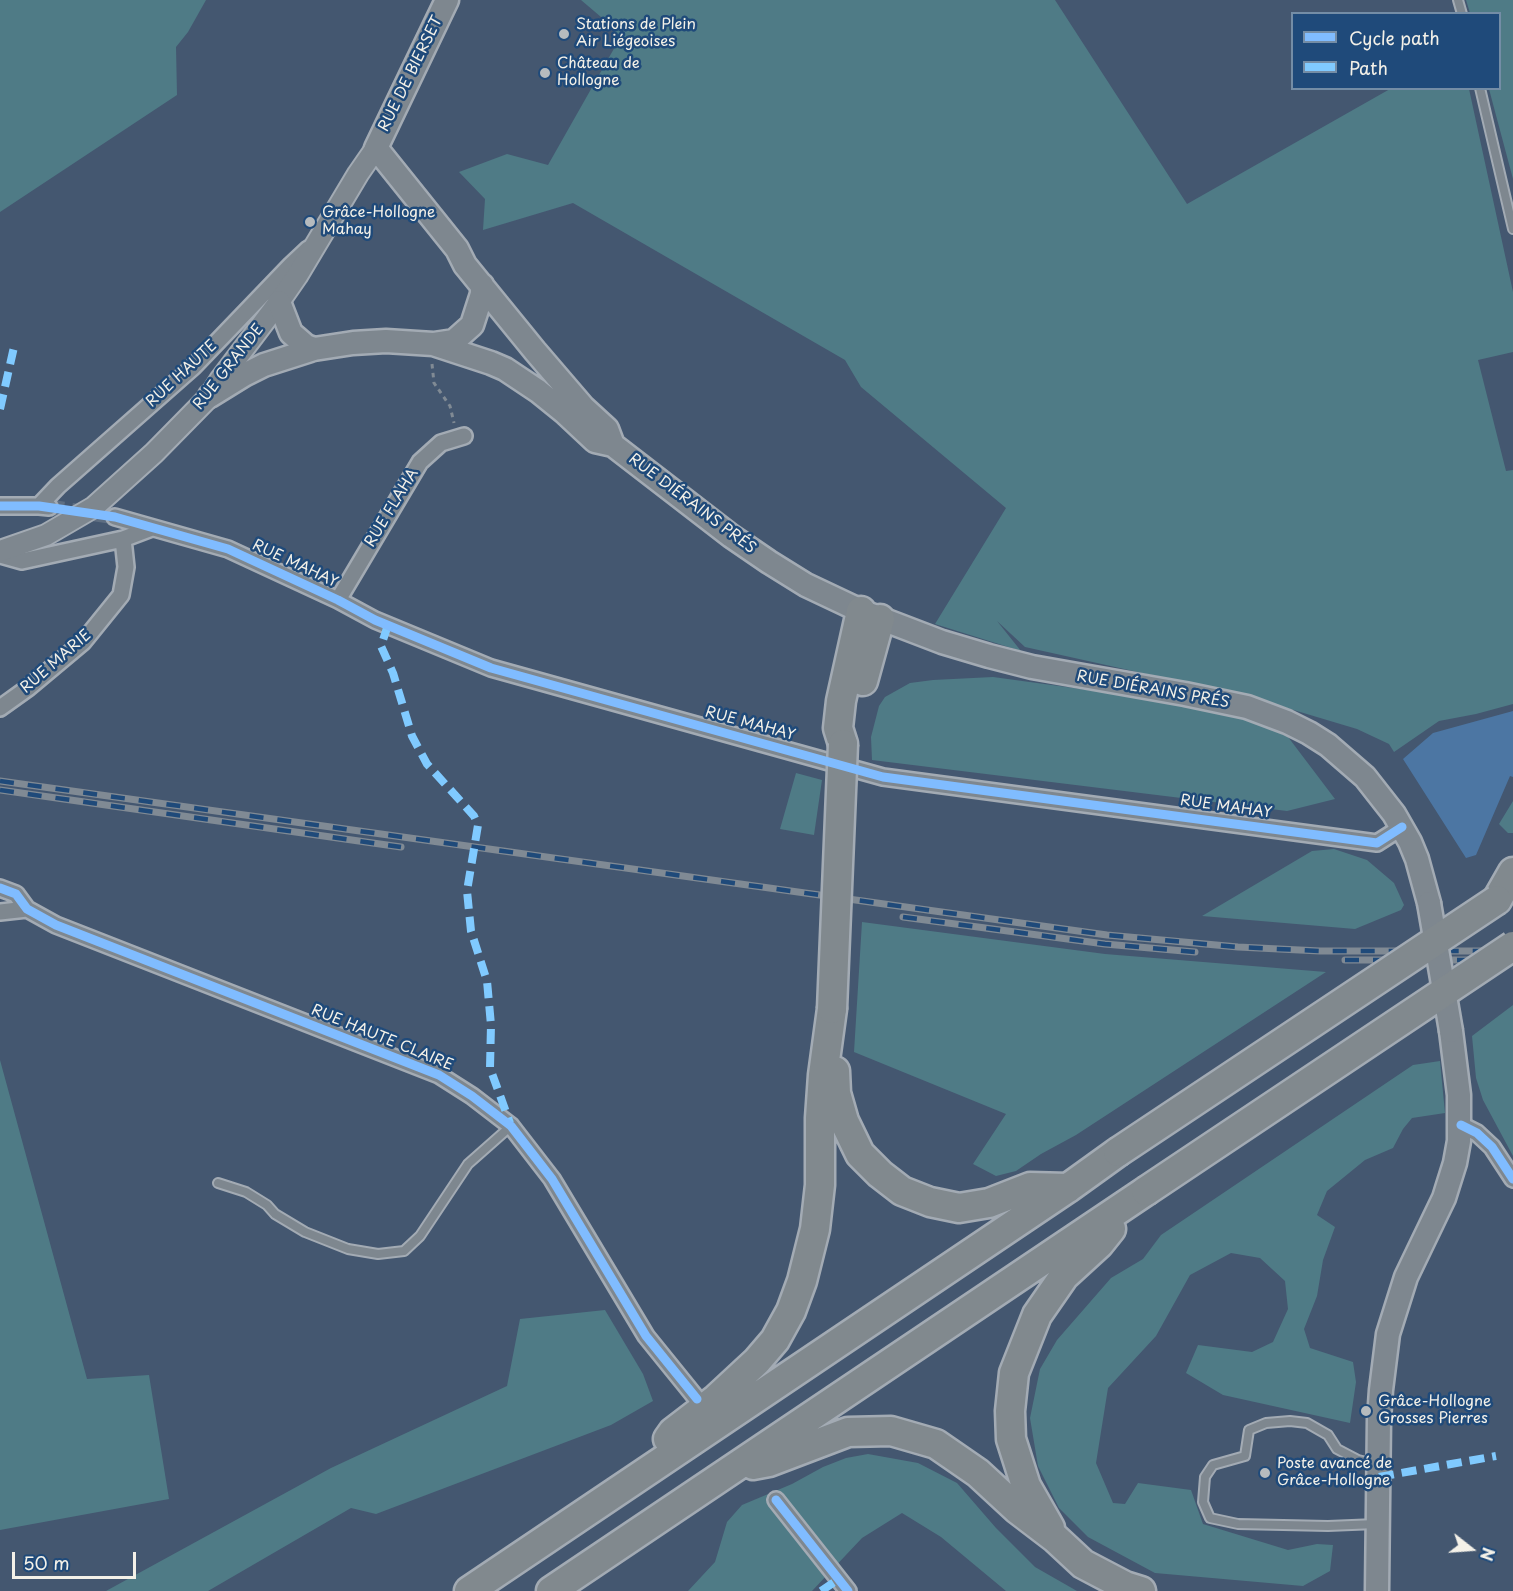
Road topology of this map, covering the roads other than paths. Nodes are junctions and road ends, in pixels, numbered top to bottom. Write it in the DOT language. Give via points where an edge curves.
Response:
graph roads {
  1 [pos="447,0"];
  2 [pos="1480,90"];
  3 [pos="376,148"];
  4 [pos="1513,229"];
  5 [pos="321,238"];
  6 [pos="482,285"];
  7 [pos="279,302"];
  8 [pos="433,345"];
  9 [pos="314,349"];
  10 [pos="210,396"];
  11 [pos="464,436"];
  12 [pos="613,445"];
  13 [pos="0,506"];
  14 [pos="115,517"];
  15 [pos="152,528"];
  16 [pos="123,539"];
  17 [pos="0,553"];
  18 [pos="338,600"];
  19 [pos="870,615"];
  20 [pos="0,708"];
  21 [pos="1402,827"];
  22 [pos="1513,872"];
  23 [pos="0,888"];
  24 [pos="1505,895"];
  25 [pos="27,909"];
  26 [pos="0,912"];
  27 [pos="1513,946"];
  28 [pos="831,1013"];
  29 [pos="1461,1125"];
  30 [pos="511,1126"];
  31 [pos="1513,1179"];
  32 [pos="218,1183"];
  33 [pos="1068,1188"];
  34 [pos="1142,1195"];
  35 [pos="696,1399"];
  36 [pos="1379,1464"];
  37 [pos="734,1468"];
  38 [pos="645,1473"];
  39 [pos="776,1500"];
  40 [pos="1378,1524"];
  41 [pos="1055,1538"];
  42 [pos="469,1591"];
  43 [pos="551,1591"];
  44 [pos="849,1591"];
  45 [pos="1141,1591"];
  46 [pos="1377,1591"];
  1 -- 3 [label="main road, RUE DE BIERSET"];
  2 -- 4 [label="lane"];
  3 -- 5 [label="street, RUE GRANDE"];
  3 -- 6 [label="main road, RUE DIÉRAINS PRÉS" via="458,249 465,265"];
  5 -- 7 [label="street, RUE GRANDE"];
  5 -- 13 [label="street, RUE HAUTE" via="193,367 44,506"];
  6 -- 8 [label="main road, RUE DIÉRAINS PRÉS" via="472,325 454,341"];
  6 -- 12 [label="main road, RUE DIÉRAINS PRÉS" via="583,407 607,429"];
  7 -- 9 [label="main road" via="291,333"];
  7 -- 10 [label="street, RUE GRANDE"];
  8 -- 9 [label="main road, RUE DIÉRAINS PRÉS" via="386,341"];
  8 -- 12 [label="main road, RUE DIÉRAINS PRÉS" via="505,369 552,402 595,441"];
  9 -- 10 [label="main road, RUE DIÉRAINS PRÉS" via="264,365"];
  10 -- 17 [label="street, RUE GRANDE" via="94,507 46,535"];
  11 -- 18 [label="street, RUE FLAHA" via="441,443 420,462"];
  12 -- 19 [label="main road, RUE DIÉRAINS PRÉS" via="769,562 806,585"];
  14 -- 15 [label="street, RUE MAHAY"];
  15 -- 16 [label="street"];
  15 -- 18 [label="street, RUE MAHAY" via="228,549"];
  16 -- 17 [label="street" via="22,561"];
  16 -- 20 [label="street, RUE MARIE" via="126,567 121,595 83,642"];
  18 -- 21 [label="street, RUE MAHAY" via="397,630 491,668 884,777 1377,843"];
  19 -- 21 [label="main road, RUE DIÉRAINS PRÉS" via="1021,665 1224,702 1276,718 1309,733 1348,762 1381,796"];
  19 -- 28 [label="highway, bridge" via="844,734"];
  21 -- 29 [label="main road, RUE DIÉRAINS PRÉS, bridge" via="1417,859 1429,903 1451,1031"];
  22 -- 24 [label="highway"];
  23 -- 25 [label="street, RUE HAUTE CLAIRE" via="16,894"];
  24 -- 33 [label="highway, bridge"];
  25 -- 26 [label="street"];
  25 -- 30 [label="street, RUE HAUTE CLAIRE" via="56,925 440,1075"];
  27 -- 34 [label="highway, bridge"];
  28 -- 33 [label="highway" via="836,1094 844,1120 860,1154 902,1191 959,1208 989,1203 1030,1187"];
  28 -- 38 [label="highway" via="821,1107 818,1207 791,1311 775,1340 757,1361 673,1432"];
  29 -- 31 [label="street" via="1492,1147"];
  29 -- 36 [label="main road, RUE DIÉRAINS PRÉS" via="1450,1181 1406,1277 1388,1334 1381,1390"];
  30 -- 32 [label="lane" via="468,1164 420,1236 404,1251 378,1254 348,1249 305,1232 246,1192"];
  30 -- 35 [label="street, RUE HAUTE CLAIRE" via="552,1179 646,1336"];
  33 -- 38 [label="highway"];
  34 -- 37 [label="highway"];
  34 -- 41 [label="highway" via="1099,1244 1064,1276 1037,1315 1014,1373 1011,1439 1026,1486"];
  36 -- 40 [label="main road, RUE DIÉRAINS PRÉS"];
  36 -- 40 [label="lane" via="1358,1460 1337,1449 1328,1435 1307,1423 1266,1423 1249,1430 1245,1456 1213,1465 1204,1477 1203,1502 1210,1518 1238,1524"];
  37 -- 41 [label="highway" via="769,1462 848,1432 891,1431 950,1452"];
  37 -- 43 [label="highway"];
  38 -- 42 [label="highway"];
  39 -- 44 [label="street"];
  40 -- 46 [label="main road, RUE DIÉRAINS PRÉS"];
  41 -- 45 [label="highway" via="1083,1564"];
}
